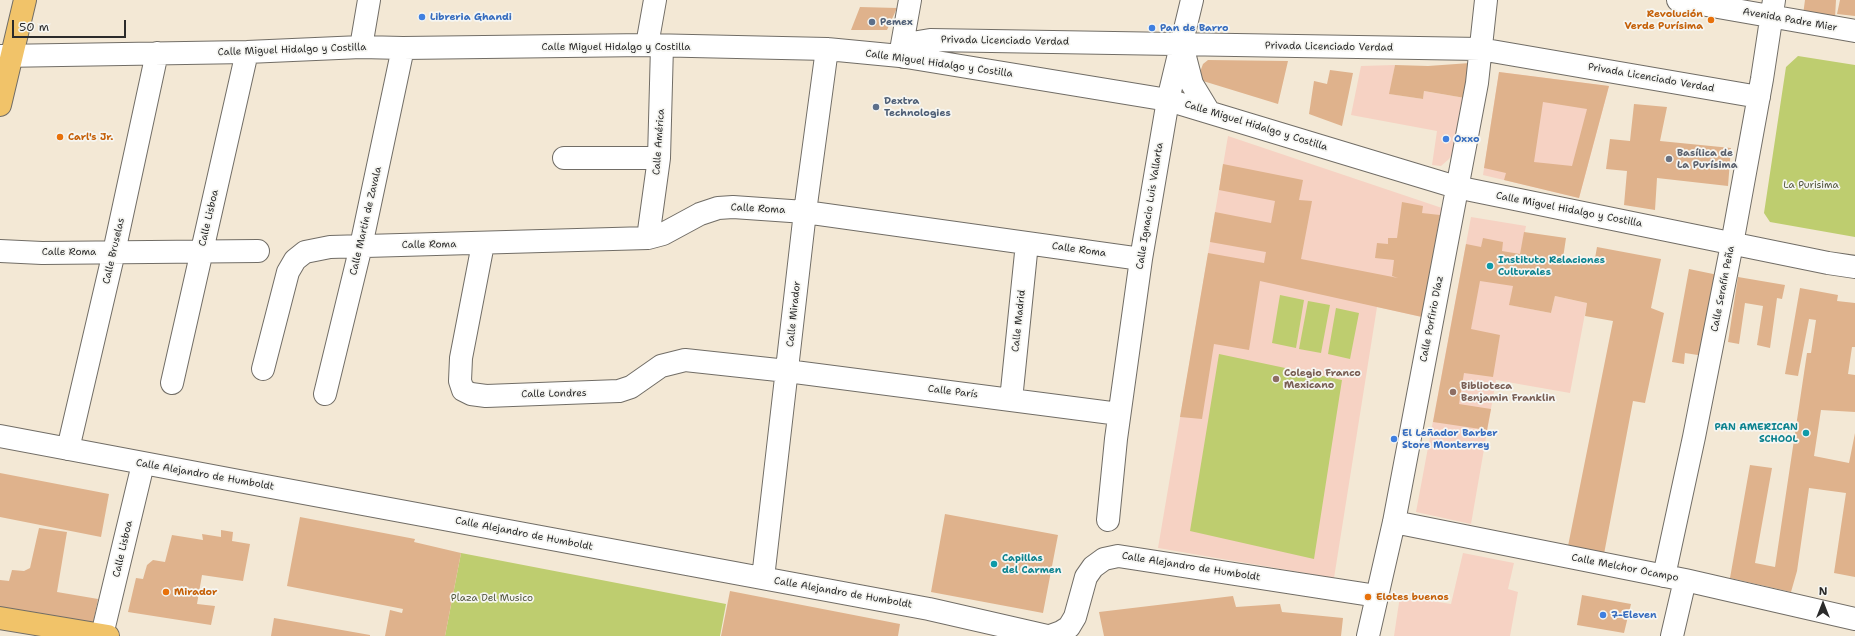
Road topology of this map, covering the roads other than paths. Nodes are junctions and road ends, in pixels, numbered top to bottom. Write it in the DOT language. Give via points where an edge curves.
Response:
graph roads {
  1 [pos="24,0"];
  2 [pos="369,0"];
  3 [pos="655,0"];
  4 [pos="910,0"];
  5 [pos="1192,0"];
  6 [pos="1486,0"];
  7 [pos="1678,0"];
  8 [pos="1772,8"];
  9 [pos="1855,31"];
  10 [pos="1182,44"];
  11 [pos="655,46"];
  12 [pos="360,47"];
  13 [pos="403,48"];
  14 [pos="827,49"];
  15 [pos="1480,49"];
  16 [pos="247,52"];
  17 [pos="157,53"];
  18 [pos="6,56"];
  19 [pos="902,57"];
  20 [pos="1759,97"];
  21 [pos="1168,100"];
  22 [pos="0,105"];
  23 [pos="1209,112"];
  24 [pos="564,158"];
  25 [pos="659,158"];
  26 [pos="1456,187"];
  27 [pos="805,212"];
  28 [pos="648,238"];
  29 [pos="1027,243"];
  30 [pos="483,244"];
  31 [pos="1732,244"];
  32 [pos="361,246"];
  33 [pos="0,251"];
  34 [pos="202,251"];
  35 [pos="258,251"];
  36 [pos="114,252"];
  37 [pos="1141,259"];
  38 [pos="1855,267"];
  39 [pos="263,369"];
  40 [pos="788,371"];
  41 [pos="172,383"];
  42 [pos="325,394"];
  43 [pos="1010,400"];
  44 [pos="1119,414"];
  45 [pos="0,436"];
  46 [pos="68,449"];
  47 [pos="143,464"];
  48 [pos="1108,520"];
  49 [pos="1394,522"];
  50 [pos="1664,576"];
  51 [pos="764,578"];
  52 [pos="1685,580"];
  53 [pos="1376,596"];
  54 [pos="0,618"];
  55 [pos="1855,619"];
  56 [pos="0,625"];
  57 [pos="105,635"];
  58 [pos="48,636"];
  59 [pos="1049,636"];
  60 [pos="1368,636"];
  61 [pos="1672,636"];
  1 -- 18 [label="main road"];
  2 -- 12 [label="street"];
  3 -- 11 [label="street, Calle América"];
  4 -- 19 [label="street"];
  5 -- 10 [label="street, Calle Ignacio Luis Vallarta"];
  6 -- 15 [label="street, Calle Porfirio Díaz"];
  7 -- 8 [label="street, Avenida Padre Mier"];
  8 -- 9 [label="street, Avenida Padre Mier"];
  8 -- 20 [label="street, Calle Serafín Peña"];
  10 -- 15 [label="street, Privada Licenciado Verdad"];
  10 -- 19 [label="street, Privada Licenciado Verdad" via="930,40 912,43"];
  10 -- 21 [label="street, Calle Ignacio Luis Vallarta"];
  10 -- 23 [label="street" via="1192,84"];
  11 -- 13 [label="street, Calle Miguel Hidalgo y Costilla"];
  11 -- 14 [label="street, Calle Miguel Hidalgo y Costilla"];
  11 -- 25 [label="street, Calle América"];
  12 -- 13 [label="street, Calle Miguel Hidalgo y Costilla"];
  12 -- 16 [label="street, Calle Miguel Hidalgo y Costilla"];
  13 -- 32 [label="street, Calle Martín de Zavala"];
  14 -- 19 [label="street, Calle Miguel Hidalgo y Costilla"];
  14 -- 27 [label="street, Calle Mirador"];
  15 -- 20 [label="street, Privada Licenciado Verdad"];
  15 -- 26 [label="street, Calle Porfirio Díaz"];
  16 -- 17 [label="street, Calle Miguel Hidalgo y Costilla"];
  16 -- 34 [label="street, Calle Lisboa"];
  17 -- 18 [label="street, Calle Miguel Hidalgo y Costilla"];
  17 -- 36 [label="street, Calle Bruselas"];
  18 -- 22 [label="main road"];
  19 -- 21 [label="street, Calle Miguel Hidalgo y Costilla"];
  20 -- 31 [label="street, Calle Serafín Peña"];
  21 -- 23 [label="street, Calle Miguel Hidalgo y Costilla"];
  21 -- 37 [label="street, Calle Ignacio Luis Vallarta"];
  23 -- 26 [label="street, Calle Miguel Hidalgo y Costilla"];
  24 -- 25 [label="street"];
  25 -- 28 [label="street, Calle América"];
  26 -- 31 [label="street, Calle Miguel Hidalgo y Costilla"];
  26 -- 49 [label="street, Calle Porfirio Díaz"];
  27 -- 28 [label="street, Calle Roma" via="718,208 700,214 663,234"];
  27 -- 29 [label="street, Calle Roma"];
  27 -- 40 [label="street, Calle Mirador"];
  28 -- 30 [label="street, Calle Roma"];
  29 -- 37 [label="street, Calle Roma"];
  29 -- 43 [label="street, Calle Madrid"];
  30 -- 32 [label="street, Calle Roma"];
  30 -- 40 [label="street, Calle Londres" via="461,358 460,381 463,390 471,394 486,396 618,392 631,387 661,366 685,360"];
  31 -- 38 [label="street, Calle Miguel Hidalgo y Costilla"];
  31 -- 50 [label="street, Calle Serafín Peña" via="1696,430"];
  32 -- 39 [label="street, Calle Roma" via="330,247 305,252 294,260 288,272"];
  32 -- 42 [label="street, Calle Martín de Zavala"];
  33 -- 36 [label="street, Calle Roma"];
  34 -- 35 [label="street, Calle Roma"];
  34 -- 36 [label="street, Calle Roma"];
  34 -- 41 [label="street, Calle Lisboa"];
  36 -- 46 [label="street, Calle Bruselas"];
  37 -- 44 [label="street, Calle Ignacio Luis Vallarta"];
  40 -- 43 [label="street, Calle París"];
  40 -- 51 [label="street, Calle Mirador"];
  43 -- 44 [label="street, Calle París"];
  44 -- 48 [label="street, Calle Ignacio Luis Vallarta"];
  45 -- 46 [label="street, Calle Alejandro de Humboldt"];
  46 -- 47 [label="street, Calle Alejandro de Humboldt"];
  47 -- 51 [label="street, Calle Alejandro de Humboldt"];
  47 -- 57 [label="street, Calle Lisboa"];
  49 -- 50 [label="street, Calle Melchor Ocampo"];
  49 -- 53 [label="street, Calle Porfirio Díaz"];
  50 -- 52 [label="street, Calle Melchor Ocampo"];
  51 -- 59 [label="street, Calle Alejandro de Humboldt" via="929,609"];
  52 -- 55 [label="street, Calle Melchor Ocampo"];
  52 -- 61 [label="street"];
  53 -- 59 [label="street, Calle Alejandro de Humboldt" via="1118,556 1104,558 1093,567 1086,577 1075,617 1065,629"];
  53 -- 60 [label="street, Calle Porfirio Díaz"];
  54 -- 57 [label="main road"];
  56 -- 58 [label="street"];
}
